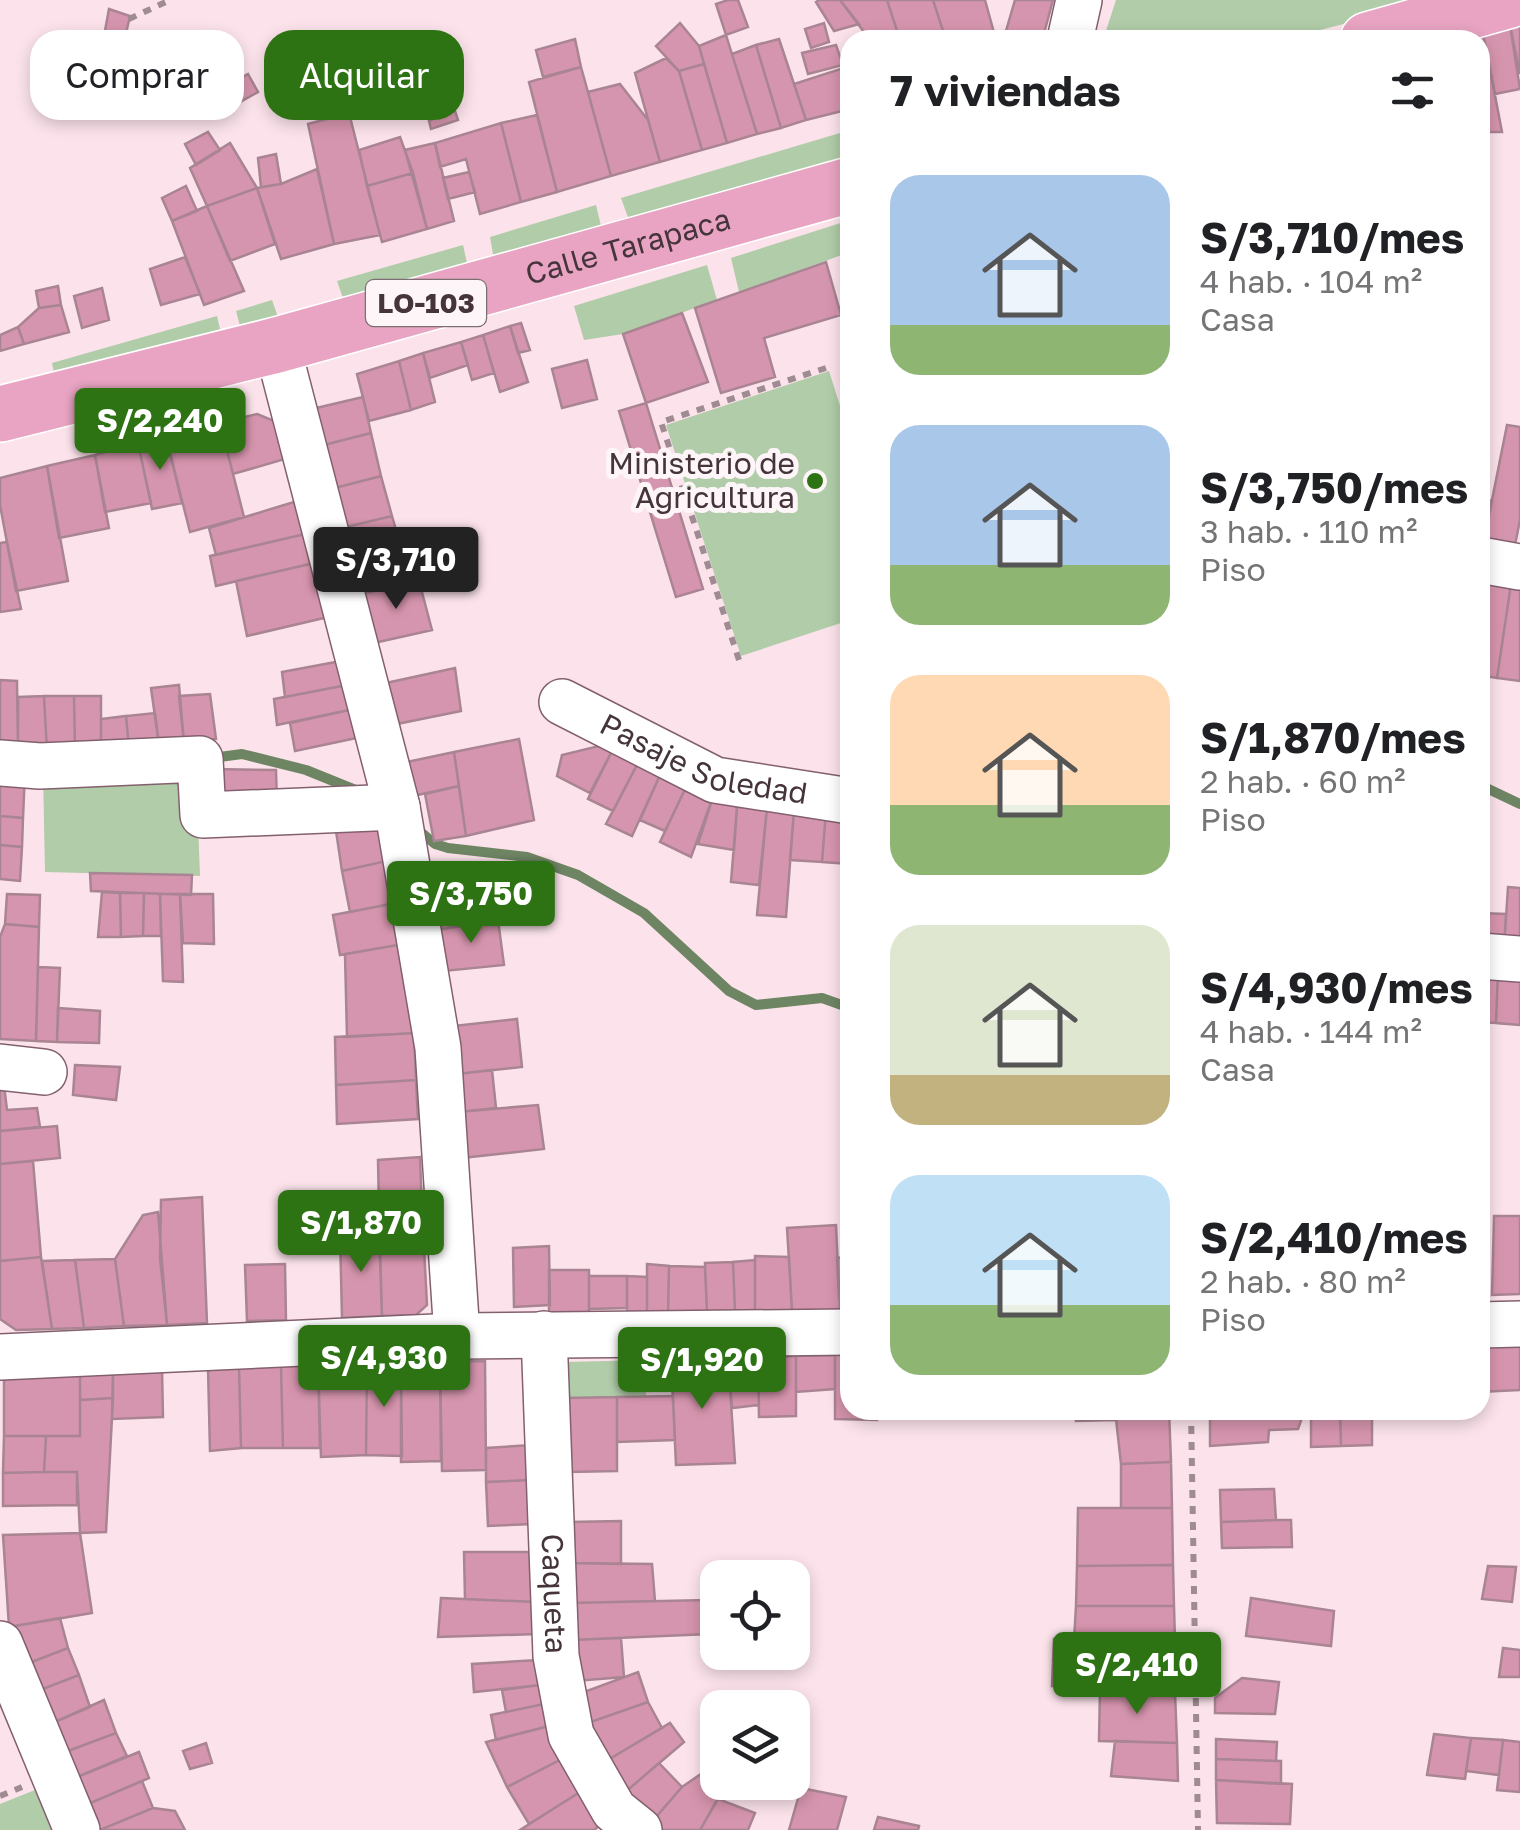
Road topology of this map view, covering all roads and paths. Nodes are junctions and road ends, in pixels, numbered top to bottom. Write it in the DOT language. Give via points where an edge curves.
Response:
graph roads {
  1 [pos="147,0"];
  2 [pos="170,0"];
  3 [pos="1080,0"];
  4 [pos="1510,0"];
  5 [pos="144,10"];
  6 [pos="130,19"];
  7 [pos="1072,30"];
  8 [pos="1404,30"];
  9 [pos="840,188"];
  10 [pos="277,345"];
  11 [pos="832,366"];
  12 [pos="0,414"];
  13 [pos="1490,562"];
  14 [pos="1520,567"];
  15 [pos="739,660"];
  16 [pos="562,702"];
  17 [pos="0,763"];
  18 [pos="840,799"];
  19 [pos="396,806"];
  20 [pos="1490,957"];
  21 [pos="1520,959"];
  22 [pos="1520,1324"];
  23 [pos="1490,1325"];
  24 [pos="840,1332"];
  25 [pos="544,1334"];
  26 [pos="457,1336"];
  27 [pos="0,1357"];
  28 [pos="1192,1420"];
  29 [pos="0,1644"];
  30 [pos="78,1830"];
  31 [pos="638,1830"];
  32 [pos="1198,1830"];
  1 -- 5 [label="path"];
  2 -- 5 [label="path"];
  3 -- 7 [label="street"];
  4 -- 8 [label="main road"];
  5 -- 6 [label="path"];
  9 -- 10 [label="main road, Calle Tarapaca / LO-103"];
  10 -- 12 [label="main road, Calle Tarapaca / LO-103"];
  10 -- 19 [label="street"];
  11 -- 15 [label="path" via="661,422"];
  13 -- 14 [label="street"];
  16 -- 18 [label="street, Pasaje Soledad" via="715,780"];
  17 -- 19 [label="street" via="200,760 203,815"];
  19 -- 26 [label="street" via="438,1048"];
  20 -- 21 [label="street"];
  22 -- 23 [label="street"];
  24 -- 25 [label="street"];
  25 -- 26 [label="street"];
  25 -- 31 [label="street, Caqueta" via="556,1656 571,1735 614,1810"];
  26 -- 27 [label="street"];
  28 -- 32 [label="path"];
  29 -- 30 [label="street"];
}
